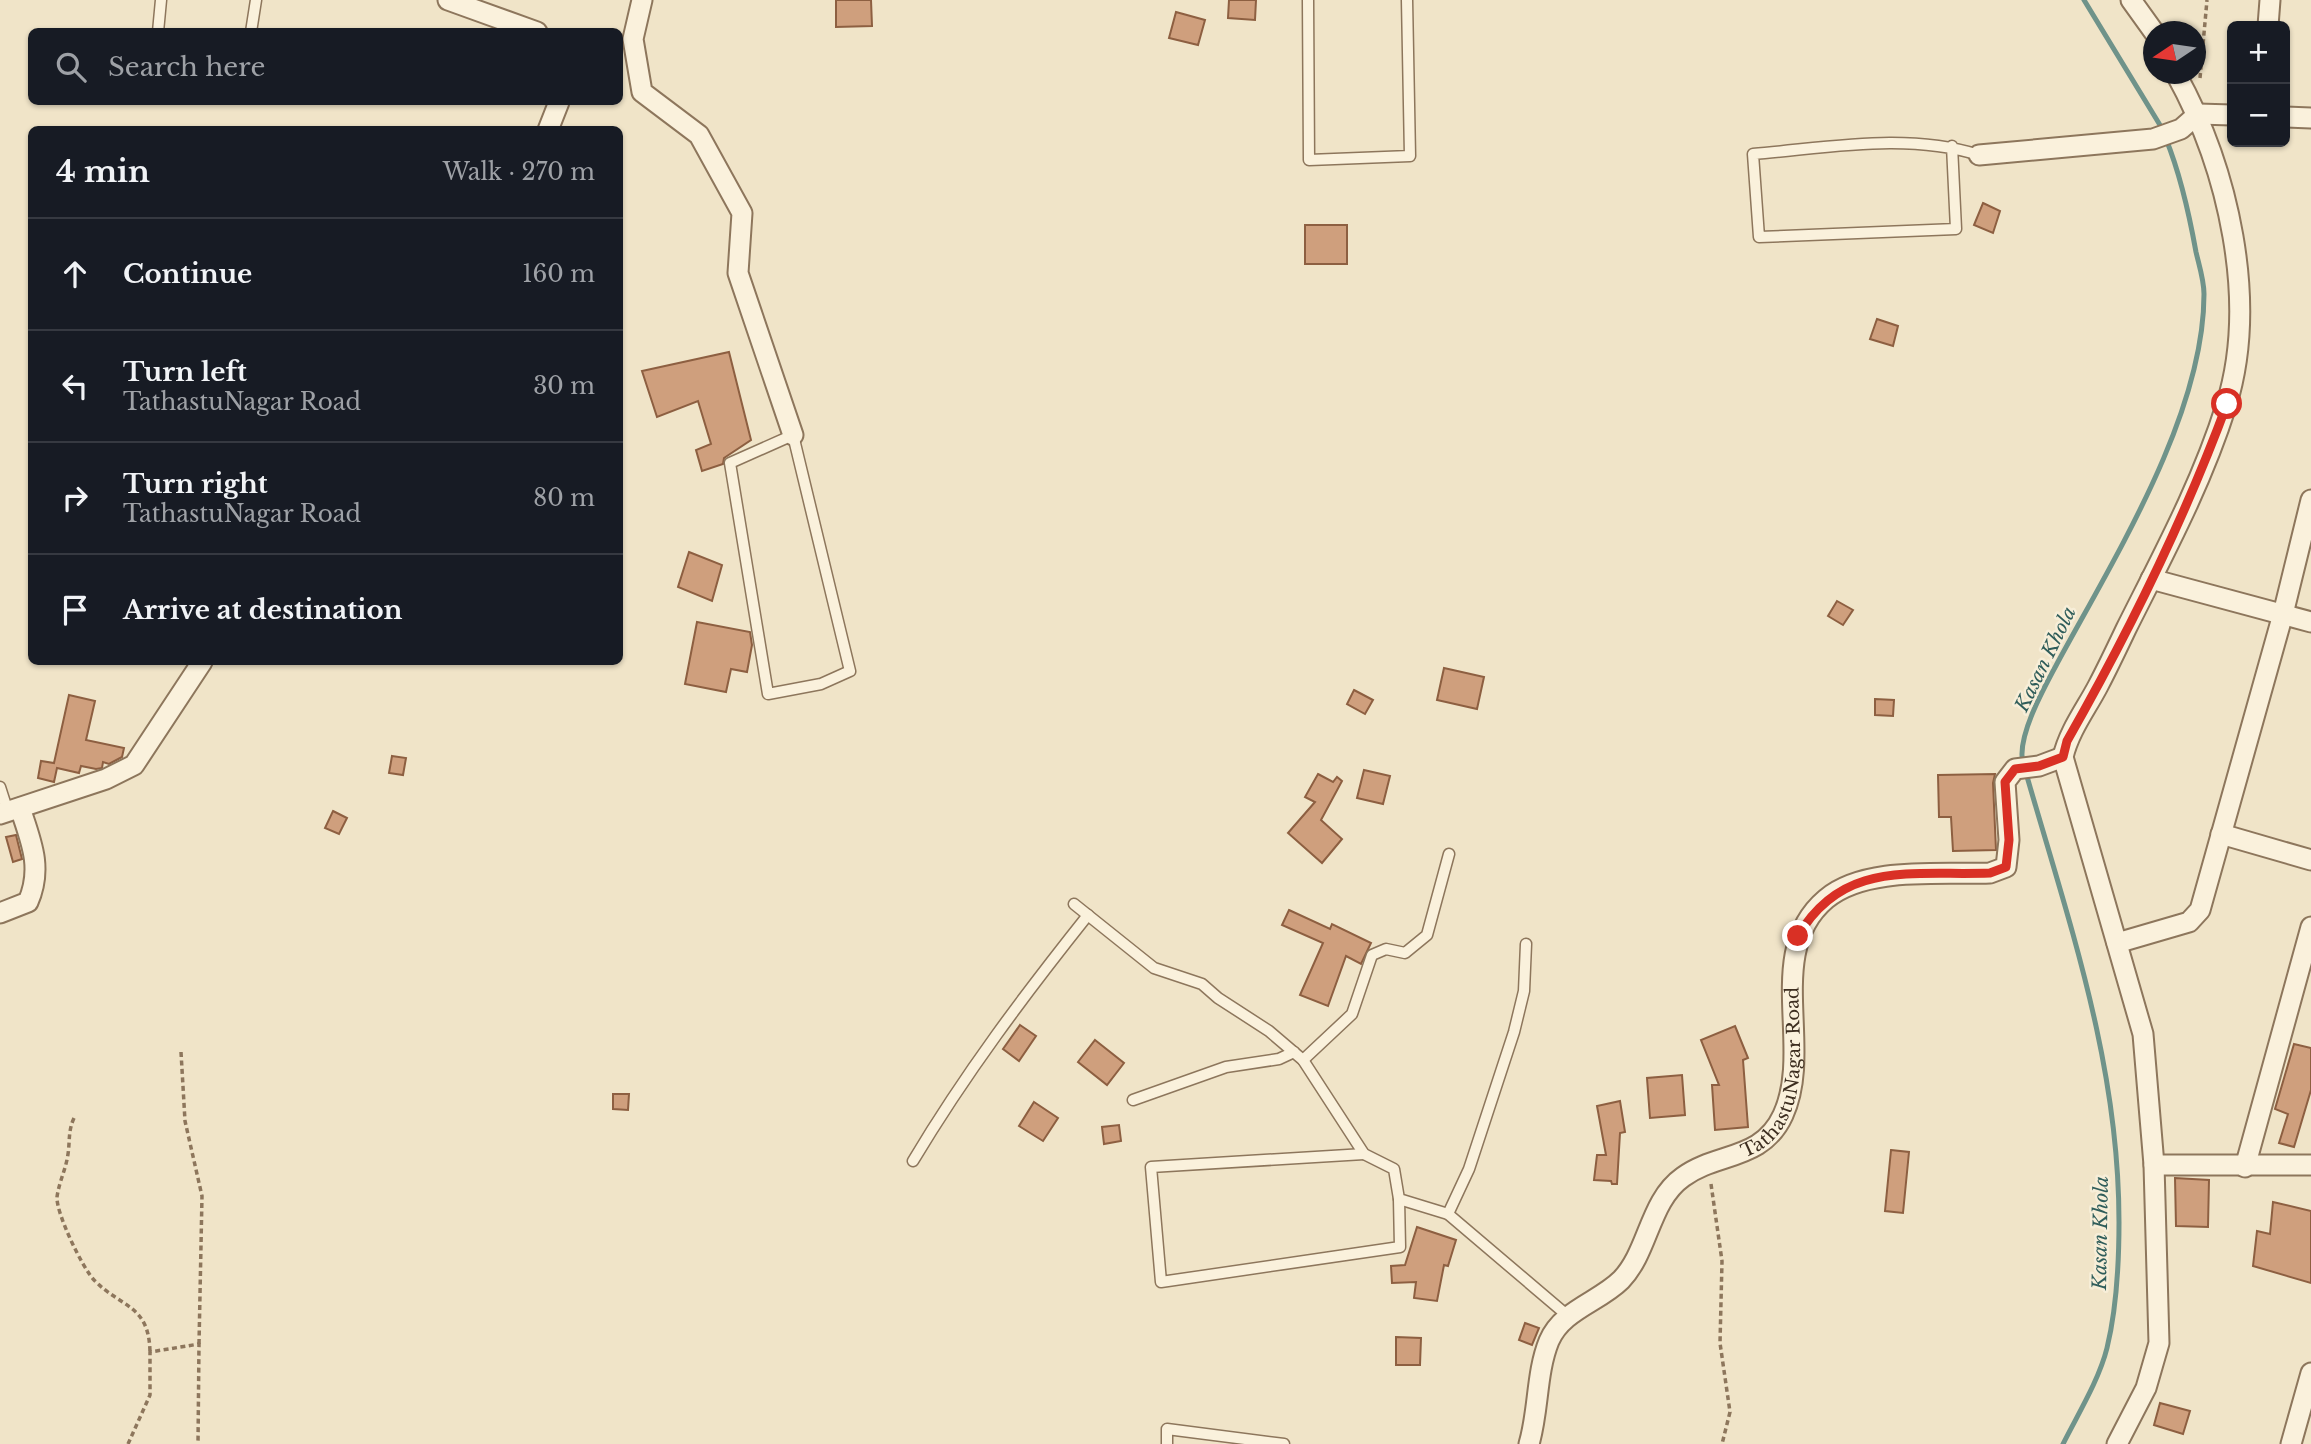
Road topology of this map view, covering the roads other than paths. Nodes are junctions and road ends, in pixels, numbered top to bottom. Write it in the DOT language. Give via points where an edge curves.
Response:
graph roads {
  1 [pos="161,0"];
  2 [pos="257,0"];
  3 [pos="448,0"];
  4 [pos="642,0"];
  5 [pos="1308,0"];
  6 [pos="1407,0"];
  7 [pos="2131,0"];
  8 [pos="2270,0"];
  9 [pos="2146,21"];
  10 [pos="2269,21"];
  11 [pos="158,28"];
  12 [pos="252,28"];
  13 [pos="526,28"];
  14 [pos="626,41"];
  15 [pos="2182,84"];
  16 [pos="558,105"];
  17 [pos="2198,114"];
  18 [pos="2227,115"];
  19 [pos="2290,117"];
  20 [pos="2311,118"];
  21 [pos="550,126"];
  22 [pos="1952,146"];
  23 [pos="1979,155"];
  24 [pos="793,435"];
  25 [pos="2311,500"];
  26 [pos="2151,579"];
  27 [pos="2283,614"];
  28 [pos="2311,622"];
  29 [pos="200,665"];
  30 [pos="2063,757"];
  31 [pos="0,786"];
  32 [pos="10,811"];
  33 [pos="2221,834"];
  34 [pos="1449,854"];
  35 [pos="2311,860"];
  36 [pos="1074,904"];
  37 [pos="0,914"];
  38 [pos="1088,915"];
  39 [pos="2311,927"];
  40 [pos="2117,943"];
  41 [pos="1526,944"];
  42 [pos="1294,1052"];
  43 [pos="1303,1060"];
  44 [pos="1133,1100"];
  45 [pos="1364,1154"];
  46 [pos="913,1161"];
  47 [pos="2154,1165"];
  48 [pos="2311,1165"];
  49 [pos="2245,1167"];
  50 [pos="1399,1199"];
  51 [pos="1448,1214"];
  52 [pos="1568,1316"];
  53 [pos="2311,1373"];
  54 [pos="1167,1444"];
  55 [pos="1284,1444"];
  56 [pos="1529,1444"];
  57 [pos="2117,1444"];
  58 [pos="2291,1444"];
  1 -- 11 [label="lane"];
  2 -- 12 [label="lane"];
  3 -- 13 [label="street"];
  4 -- 14 [label="street"];
  5 -- 6 [label="lane" via="1309,160 1410,156"];
  7 -- 9 [label="street"];
  8 -- 10 [label="street"];
  14 -- 24 [label="street" via="642,92 699,135 742,214 738,273"];
  15 -- 17 [label="street"];
  16 -- 21 [label="street"];
  17 -- 18 [label="street"];
  17 -- 23 [label="street" via="2181,129 2153,139"];
  17 -- 26 [label="street" via="2225,197 2240,318 2227,404"];
  19 -- 20 [label="street"];
  22 -- 22 [label="lane" via="1956,229 1759,237 1753,154 1913,142"];
  22 -- 23 [label="lane"];
  24 -- 24 [label="lane" via="850,671 821,684 768,694 730,463"];
  25 -- 27 [label="street"];
  26 -- 27 [label="street"];
  26 -- 30 [label="street" via="2067,741"];
  27 -- 28 [label="street"];
  27 -- 33 [label="street"];
  29 -- 32 [label="street" via="134,765"];
  30 -- 40 [label="street"];
  30 -- 52 [label="street, TathastuNagar Road" via="2015,769 2005,782 2006,867 1990,873 1867,879 1828,898 1812,913 1798,936 1793,969 1792,1091 1782,1117 1767,1138 1740,1156 1683,1177 1665,1195 1638,1255 1621,1280"];
  31 -- 32 [label="lane"];
  32 -- 37 [label="street" via="37,857 35,886 28,902"];
  33 -- 35 [label="street"];
  33 -- 40 [label="street" via="2196,918"];
  34 -- 43 [label="lane" via="1427,935 1405,953 1386,949 1372,955 1352,1014"];
  36 -- 38 [label="lane"];
  38 -- 42 [label="lane" via="1154,968 1202,984"];
  38 -- 46 [label="lane" via="1023,996 954,1093"];
  39 -- 49 [label="street"];
  40 -- 47 [label="street" via="2143,1034"];
  41 -- 51 [label="lane" via="1524,991 1514,1032 1469,1169"];
  42 -- 43 [label="lane"];
  42 -- 44 [label="lane" via="1279,1059 1226,1067"];
  43 -- 45 [label="lane"];
  45 -- 50 [label="lane" via="1394,1169"];
  45 -- 50 [label="lane" via="1151,1167 1161,1282 1400,1247"];
  47 -- 49 [label="street"];
  47 -- 57 [label="street" via="2159,1343 2146,1388"];
  48 -- 49 [label="street"];
  50 -- 51 [label="lane"];
  51 -- 52 [label="lane"];
  52 -- 56 [label="street, TathastuNagar Road" via="1550,1338"];
  53 -- 58 [label="street"];
  54 -- 55 [label="lane" via="1167,1429"];
}
